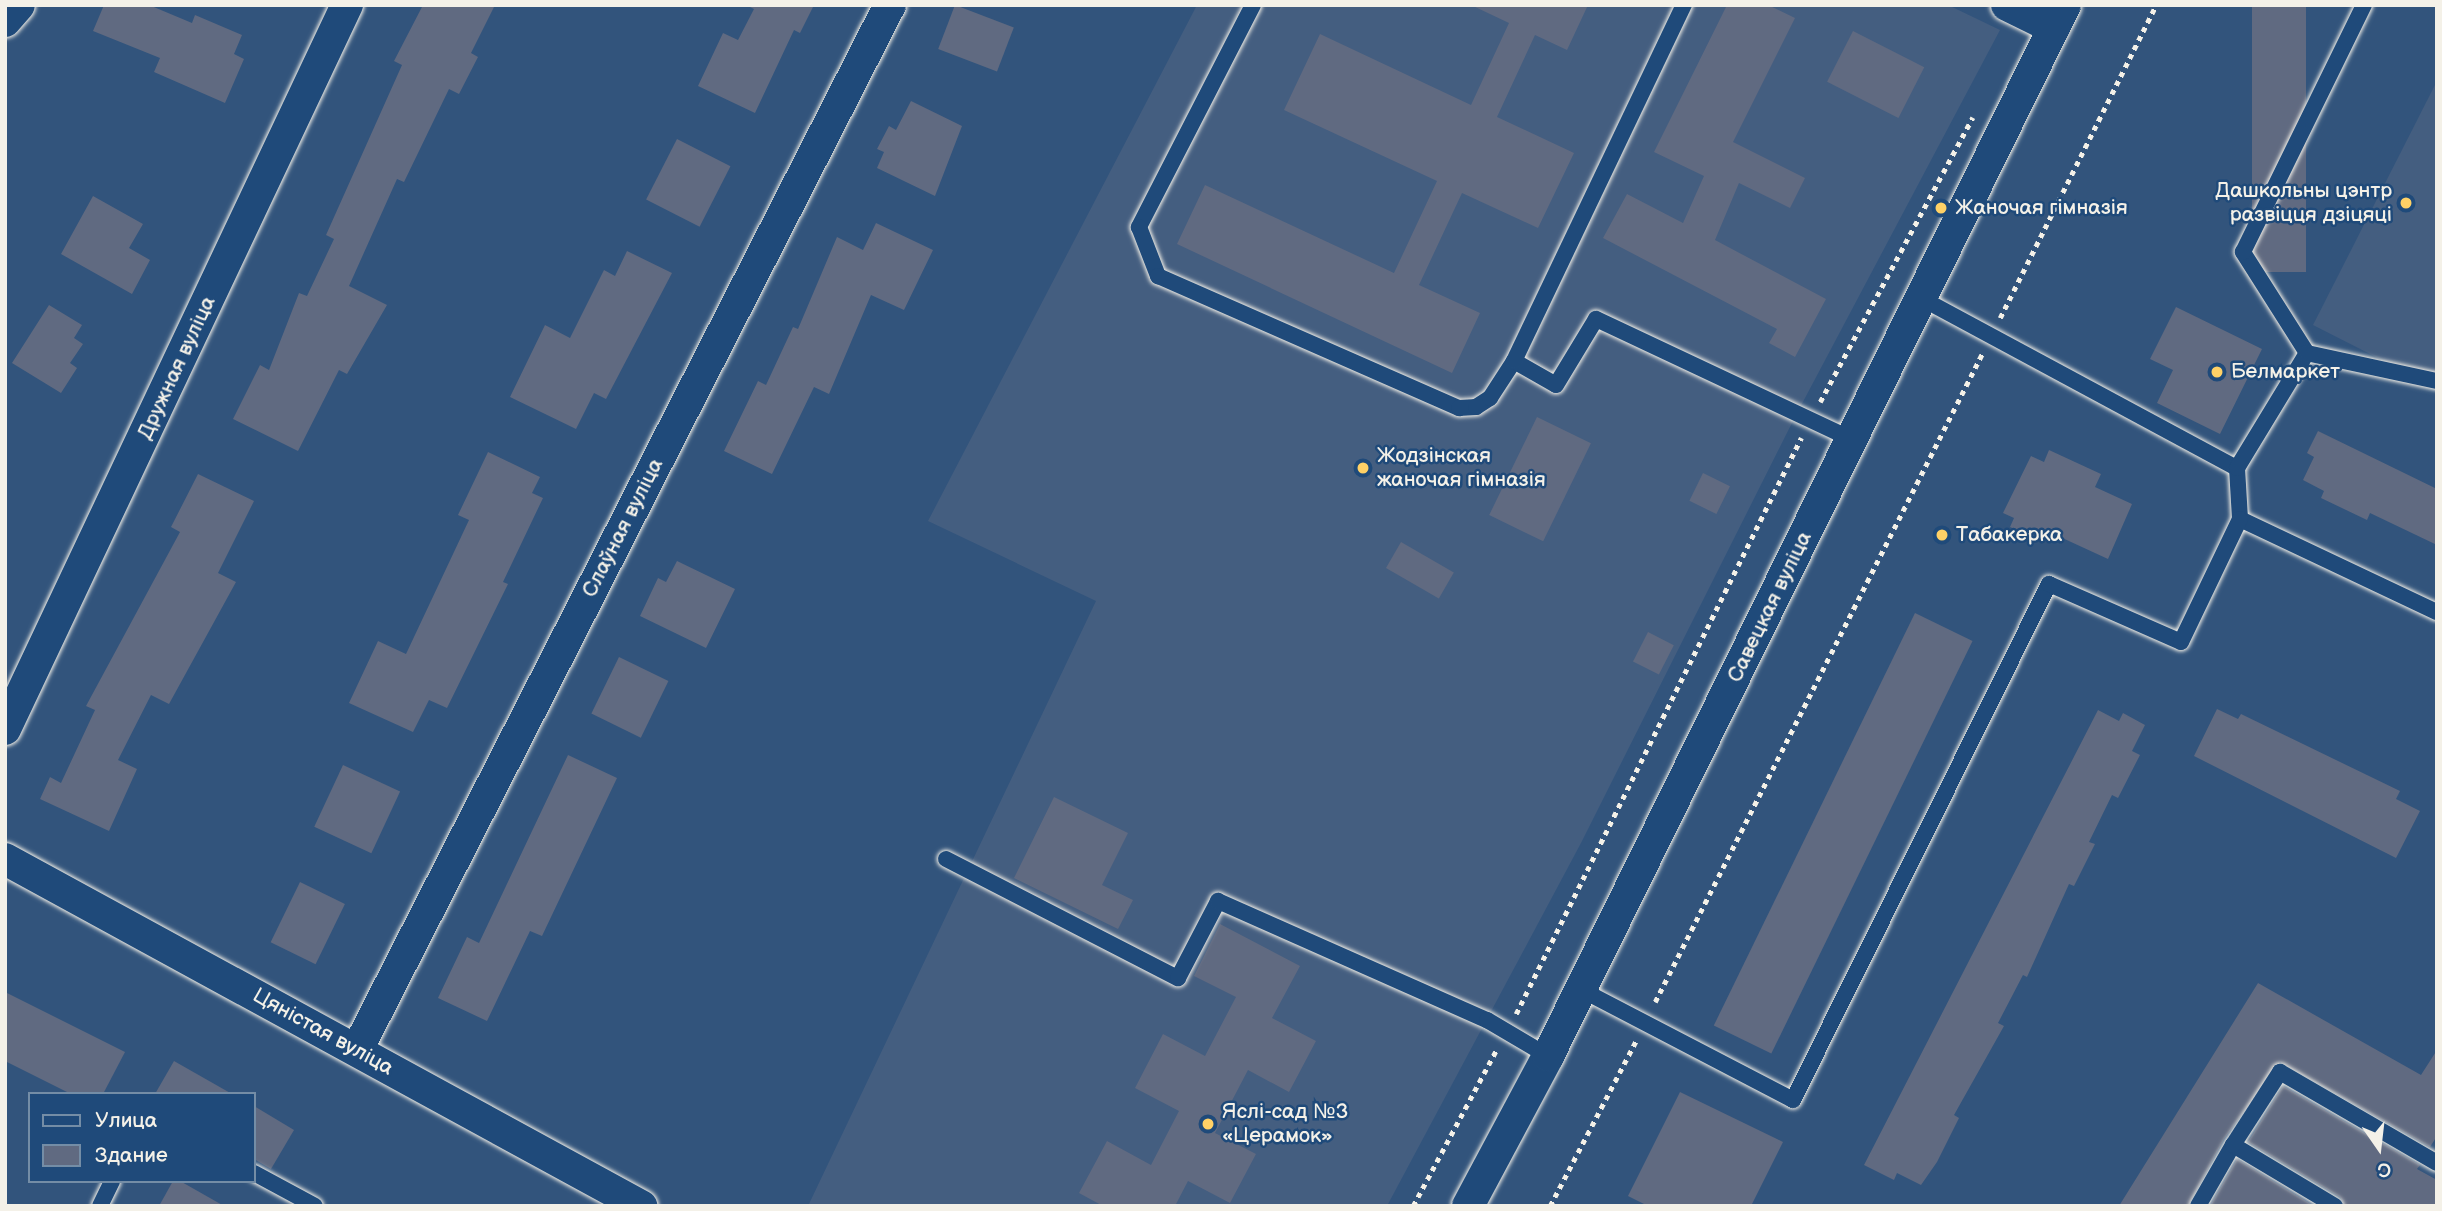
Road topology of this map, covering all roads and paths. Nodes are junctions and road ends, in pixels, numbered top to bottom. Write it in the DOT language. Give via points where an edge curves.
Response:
graph roads {
  1 [pos="19,5"];
  2 [pos="347,5"];
  3 [pos="890,5"];
  4 [pos="1253,5"];
  5 [pos="1684,5"];
  6 [pos="2007,5"];
  7 [pos="2156,5"];
  8 [pos="2364,5"];
  9 [pos="2059,17"];
  10 [pos="5,20"];
  11 [pos="1975,113"];
  12 [pos="1919,297"];
  13 [pos="1991,337"];
  14 [pos="2307,353"];
  15 [pos="1514,361"];
  16 [pos="2437,381"];
  17 [pos="1810,421"];
  18 [pos="1853,440"];
  19 [pos="2237,468"];
  20 [pos="2240,519"];
  21 [pos="2437,612"];
  22 [pos="5,729"];
  23 [pos="5,859"];
  24 [pos="946,859"];
  25 [pos="1580,989"];
  26 [pos="1644,1026"];
  27 [pos="1506,1033"];
  28 [pos="357,1051"];
  29 [pos="1548,1056"];
  30 [pos="2234,1145"];
  31 [pos="2437,1163"];
  32 [pos="256,1174"];
  33 [pos="111,1183"];
  34 [pos="100,1206"];
  35 [pos="315,1206"];
  36 [pos="641,1206"];
  37 [pos="1413,1206"];
  38 [pos="1468,1206"];
  39 [pos="1550,1206"];
  40 [pos="2198,1206"];
  41 [pos="2335,1206"];
  1 -- 10 [label="street"];
  2 -- 22 [label="street, Дружная вуліца"];
  3 -- 28 [label="street, Слаўная вуліца"];
  4 -- 15 [label="lane" via="1139,227 1158,276 1459,408 1476,407 1490,398"];
  5 -- 15 [label="lane"];
  6 -- 9 [label="street"];
  7 -- 13 [label="path"];
  8 -- 14 [label="lane" via="2243,252"];
  9 -- 12 [label="street, Савецкая вуліца"];
  11 -- 17 [label="path"];
  12 -- 13 [label="lane"];
  12 -- 18 [label="street, Савецкая вуліца"];
  13 -- 19 [label="lane"];
  13 -- 26 [label="path"];
  14 -- 16 [label="lane"];
  14 -- 19 [label="lane"];
  15 -- 17 [label="lane" via="1556,385 1596,319"];
  17 -- 18 [label="lane"];
  17 -- 27 [label="path"];
  18 -- 25 [label="street, Савецкая вуліца"];
  19 -- 20 [label="lane"];
  20 -- 21 [label="lane"];
  20 -- 26 [label="lane" via="2181,642 2049,584 1793,1100"];
  23 -- 28 [label="street, Цяністая вуліца"];
  24 -- 27 [label="lane" via="1178,978 1218,901"];
  25 -- 26 [label="lane"];
  25 -- 29 [label="street, Савецкая вуліца"];
  26 -- 39 [label="path"];
  27 -- 29 [label="lane"];
  27 -- 37 [label="path"];
  28 -- 36 [label="street, Цяністая вуліца"];
  29 -- 38 [label="street, Савецкая вуліца"];
  30 -- 31 [label="lane" via="2280,1072"];
  30 -- 40 [label="lane"];
  30 -- 41 [label="lane"];
  32 -- 35 [label="lane"];
  33 -- 34 [label="lane"];
}
